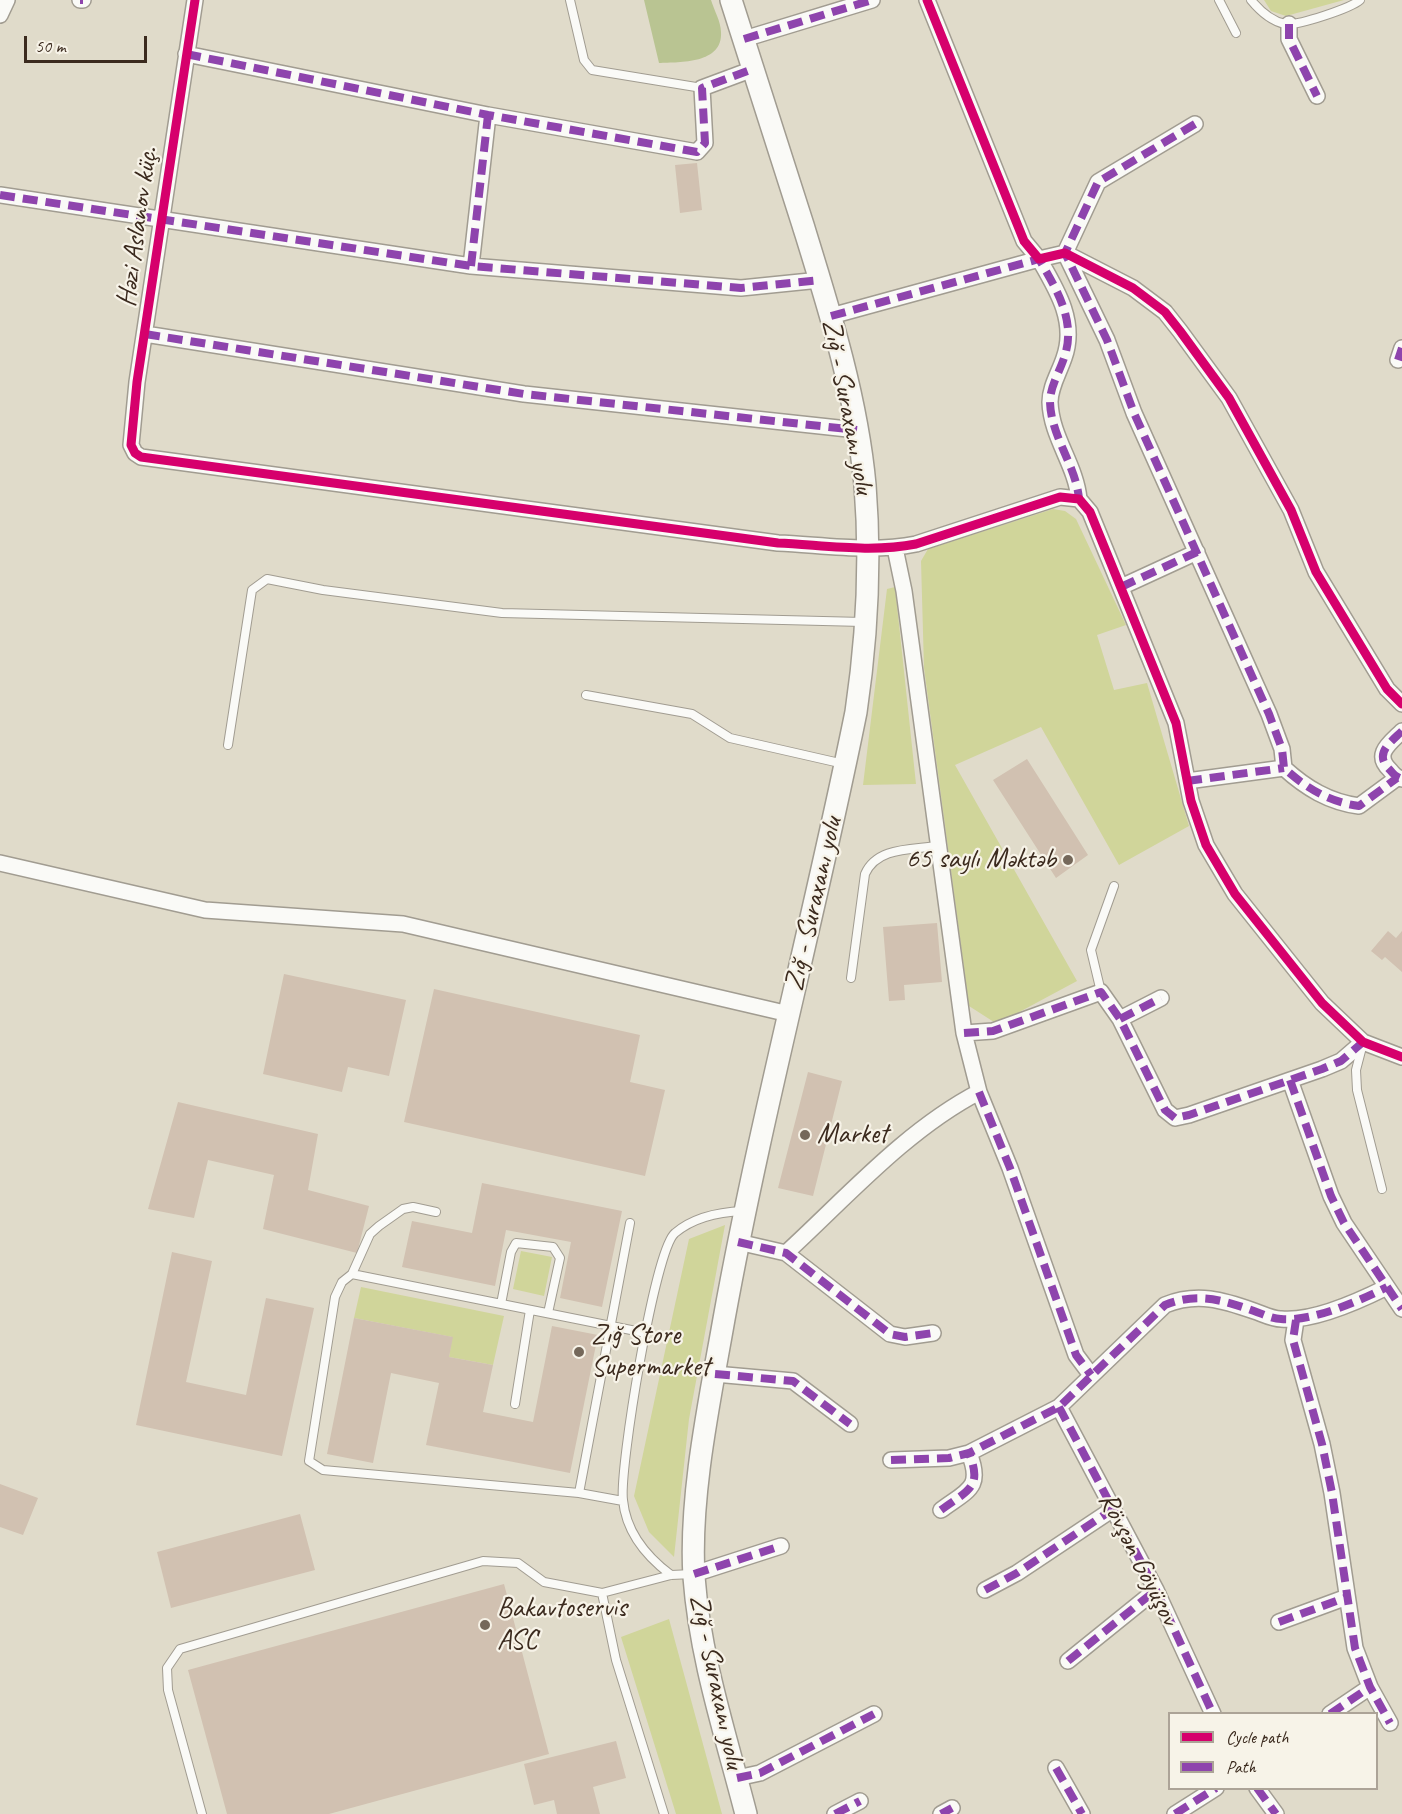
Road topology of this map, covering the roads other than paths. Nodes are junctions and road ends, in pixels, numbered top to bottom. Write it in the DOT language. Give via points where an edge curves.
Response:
graph roads {
  1 [pos="7,0"];
  2 [pos="195,0"];
  3 [pos="570,0"];
  4 [pos="731,0"];
  5 [pos="872,0"];
  6 [pos="927,0"];
  7 [pos="1219,0"];
  8 [pos="1251,0"];
  9 [pos="1361,0"];
  10 [pos="0,15"];
  11 [pos="1289,24"];
  12 [pos="1236,33"];
  13 [pos="744,39"];
  14 [pos="186,54"];
  15 [pos="753,69"];
  16 [pos="702,88"];
  17 [pos="1317,96"];
  18 [pos="488,115"];
  19 [pos="1195,124"];
  20 [pos="0,195"];
  21 [pos="163,222"];
  22 [pos="1065,253"];
  23 [pos="1039,259"];
  24 [pos="471,266"];
  25 [pos="820,280"];
  26 [pos="831,316"];
  27 [pos="145,334"];
  28 [pos="857,430"];
  29 [pos="1079,499"];
  30 [pos="867,548"];
  31 [pos="895,548"];
  32 [pos="1197,552"];
  33 [pos="1121,587"];
  34 [pos="865,622"];
  35 [pos="586,695"];
  36 [pos="1402,704"];
  37 [pos="1402,731"];
  38 [pos="228,745"];
  39 [pos="846,765"];
  40 [pos="1284,768"];
  41 [pos="1400,778"];
  42 [pos="1187,781"];
  43 [pos="937,846"];
  44 [pos="0,863"];
  45 [pos="1114,886"];
  46 [pos="851,978"];
  47 [pos="1101,992"];
  48 [pos="1161,998"];
  49 [pos="789,1014"];
  50 [pos="1120,1019"];
  51 [pos="964,1033"];
  52 [pos="1363,1042"];
  53 [pos="1402,1057"];
  54 [pos="1290,1080"];
  55 [pos="979,1092"];
  56 [pos="1382,1189"];
  57 [pos="744,1211"];
  58 [pos="435,1212"];
  59 [pos="630,1223"];
  60 [pos="738,1242"];
  61 [pos="786,1253"];
  62 [pos="352,1274"];
  63 [pos="1387,1287"];
  64 [pos="501,1304"];
  65 [pos="530,1310"];
  66 [pos="1402,1310"];
  67 [pos="548,1314"];
  68 [pos="1296,1320"];
  69 [pos="610,1326"];
  70 [pos="646,1333"];
  71 [pos="933,1333"];
  72 [pos="715,1374"];
  73 [pos="1091,1375"];
  74 [pos="515,1404"];
  75 [pos="1059,1407"];
  76 [pos="850,1424"];
  77 [pos="969,1453"];
  78 [pos="891,1460"];
  79 [pos="579,1493"];
  80 [pos="623,1501"];
  81 [pos="1113,1509"];
  82 [pos="941,1510"];
  83 [pos="781,1546"];
  84 [pos="694,1574"];
  85 [pos="671,1575"];
  86 [pos="985,1590"];
  87 [pos="1155,1590"];
  88 [pos="602,1593"];
  89 [pos="1347,1597"];
  90 [pos="1279,1622"];
  91 [pos="1068,1661"];
  92 [pos="1370,1687"];
  93 [pos="1213,1712"];
  94 [pos="1332,1712"];
  95 [pos="874,1714"];
  96 [pos="1390,1723"];
  97 [pos="1056,1768"];
  98 [pos="737,1778"];
  99 [pos="1213,1790"];
  100 [pos="1258,1790"];
  101 [pos="860,1802"];
  102 [pos="202,1814"];
  103 [pos="664,1814"];
  104 [pos="746,1814"];
  105 [pos="835,1814"];
  106 [pos="1082,1814"];
  107 [pos="1175,1814"];
  108 [pos="1276,1814"];
  1 -- 10 [label="street"];
  2 -- 14 [label="street, Həzi Aslanov küç."];
  3 -- 16 [label="lane" via="584,60 592,70"];
  4 -- 13 [label="main road, Zığ - Suraxanı yolu"];
  5 -- 13 [label="street"];
  6 -- 23 [label="street" via="1024,241"];
  7 -- 12 [label="lane"];
  8 -- 11 [label="lane" via="1270,18"];
  9 -- 11 [label="lane" via="1350,7"];
  11 -- 17 [label="street" via="1289,39"];
  13 -- 15 [label="main road, Zığ - Suraxanı yolu"];
  14 -- 18 [label="street"];
  14 -- 21 [label="street, Həzi Aslanov küç."];
  15 -- 16 [label="street"];
  15 -- 25 [label="main road, Zığ - Suraxanı yolu"];
  16 -- 18 [label="street" via="705,143 697,152"];
  18 -- 24 [label="street"];
  19 -- 22 [label="street" via="1098,182"];
  20 -- 21 [label="street"];
  21 -- 24 [label="street"];
  21 -- 27 [label="street, Həzi Aslanov küç."];
  22 -- 23 [label="street"];
  22 -- 32 [label="street" via="1107,340 1134,413"];
  22 -- 36 [label="street" via="1133,288 1165,312 1180,331 1229,398 1291,510 1316,572 1387,688"];
  23 -- 26 [label="street"];
  23 -- 29 [label="street" via="1064,307 1068,329 1065,356 1050,401 1054,427 1077,478"];
  24 -- 25 [label="street" via="741,288"];
  25 -- 26 [label="main road, Zığ - Suraxanı yolu"];
  26 -- 28 [label="main road, Zığ - Suraxanı yolu"];
  27 -- 28 [label="street" via="524,394"];
  27 -- 30 [label="street, Həzi Aslanov küç." via="131,445 141,457 778,543"];
  28 -- 30 [label="main road, Zığ - Suraxanı yolu" via="865,485"];
  29 -- 31 [label="street" via="1060,497"];
  29 -- 33 [label="street" via="1090,512"];
  30 -- 31 [label="street"];
  30 -- 34 [label="main road, Zığ - Suraxanı yolu"];
  31 -- 43 [label="street"];
  32 -- 33 [label="street"];
  32 -- 40 [label="street" via="1269,714 1282,749"];
  33 -- 42 [label="street" via="1176,723"];
  34 -- 38 [label="lane" via="502,613 267,579 252,590"];
  34 -- 39 [label="main road, Zığ - Suraxanı yolu" via="861,682"];
  35 -- 39 [label="lane" via="692,714 730,738"];
  37 -- 41 [label="street" via="1383,749 1381,758"];
  39 -- 49 [label="main road, Zığ - Suraxanı yolu"];
  40 -- 41 [label="street" via="1320,794 1338,803 1359,806"];
  40 -- 42 [label="street"];
  42 -- 52 [label="street" via="1206,845 1235,894 1322,1003"];
  43 -- 46 [label="lane" via="879,855 870,862"];
  43 -- 51 [label="street"];
  44 -- 49 [label="street" via="205,910 402,924"];
  45 -- 47 [label="lane" via="1091,950"];
  47 -- 50 [label="street"];
  47 -- 51 [label="street" via="993,1031"];
  48 -- 50 [label="street"];
  49 -- 57 [label="main road, Zığ - Suraxanı yolu"];
  50 -- 54 [label="street" via="1165,1110 1175,1118"];
  51 -- 55 [label="street"];
  52 -- 53 [label="street"];
  52 -- 54 [label="street" via="1341,1061"];
  52 -- 56 [label="lane" via="1356,1070 1357,1090"];
  54 -- 63 [label="street" via="1331,1196 1344,1223"];
  55 -- 61 [label="street" via="948,1108 921,1129"];
  55 -- 73 [label="street" via="1076,1355"];
  57 -- 60 [label="main road, Zığ - Suraxanı yolu"];
  57 -- 70 [label="lane" via="708,1215 674,1233 662,1257"];
  58 -- 62 [label="lane" via="403,1209 379,1226 370,1234"];
  59 -- 69 [label="lane"];
  60 -- 61 [label="street"];
  60 -- 72 [label="main road, Zığ - Suraxanı yolu"];
  61 -- 71 [label="street" via="890,1334 905,1337"];
  62 -- 64 [label="lane"];
  62 -- 79 [label="lane" via="342,1282 335,1297 309,1461 322,1470"];
  63 -- 66 [label="street"];
  63 -- 68 [label="street" via="1363,1299"];
  64 -- 65 [label="lane"];
  64 -- 67 [label="lane" via="516,1243 553,1247 560,1258"];
  65 -- 67 [label="lane"];
  65 -- 74 [label="lane"];
  67 -- 69 [label="lane"];
  68 -- 73 [label="street" via="1278,1319 1224,1300 1182,1298 1165,1305"];
  68 -- 89 [label="street" via="1293,1340 1322,1444"];
  69 -- 70 [label="lane"];
  69 -- 79 [label="lane"];
  70 -- 80 [label="lane" via="624,1466"];
  72 -- 76 [label="street" via="793,1381"];
  72 -- 84 [label="main road, Zığ - Suraxanı yolu" via="702,1456"];
  73 -- 75 [label="street"];
  75 -- 77 [label="street"];
  75 -- 81 [label="street, Rövşən Göyüşov"];
  77 -- 78 [label="street" via="949,1458"];
  77 -- 82 [label="street" via="976,1472 974,1482"];
  79 -- 80 [label="lane"];
  80 -- 85 [label="lane" via="641,1546"];
  81 -- 86 [label="street"];
  81 -- 87 [label="street, Rövşən Göyüşov"];
  83 -- 84 [label="street"];
  84 -- 85 [label="lane"];
  84 -- 98 [label="main road, Zığ - Suraxanı yolu" via="707,1667"];
  85 -- 88 [label="lane"];
  87 -- 91 [label="street"];
  87 -- 93 [label="street, Rövşən Göyüşov"];
  88 -- 102 [label="lane" via="544,1582 518,1563 483,1561 180,1649 167,1668 168,1690"];
  88 -- 103 [label="lane" via="616,1660"];
  89 -- 90 [label="street"];
  89 -- 92 [label="street" via="1355,1648"];
  92 -- 94 [label="street"];
  92 -- 96 [label="street"];
  95 -- 98 [label="street" via="759,1773"];
  97 -- 106 [label="street"];
  98 -- 104 [label="main road, Zığ - Suraxanı yolu"];
  99 -- 107 [label="street"];
  100 -- 108 [label="street"];
  101 -- 105 [label="street"];
}
